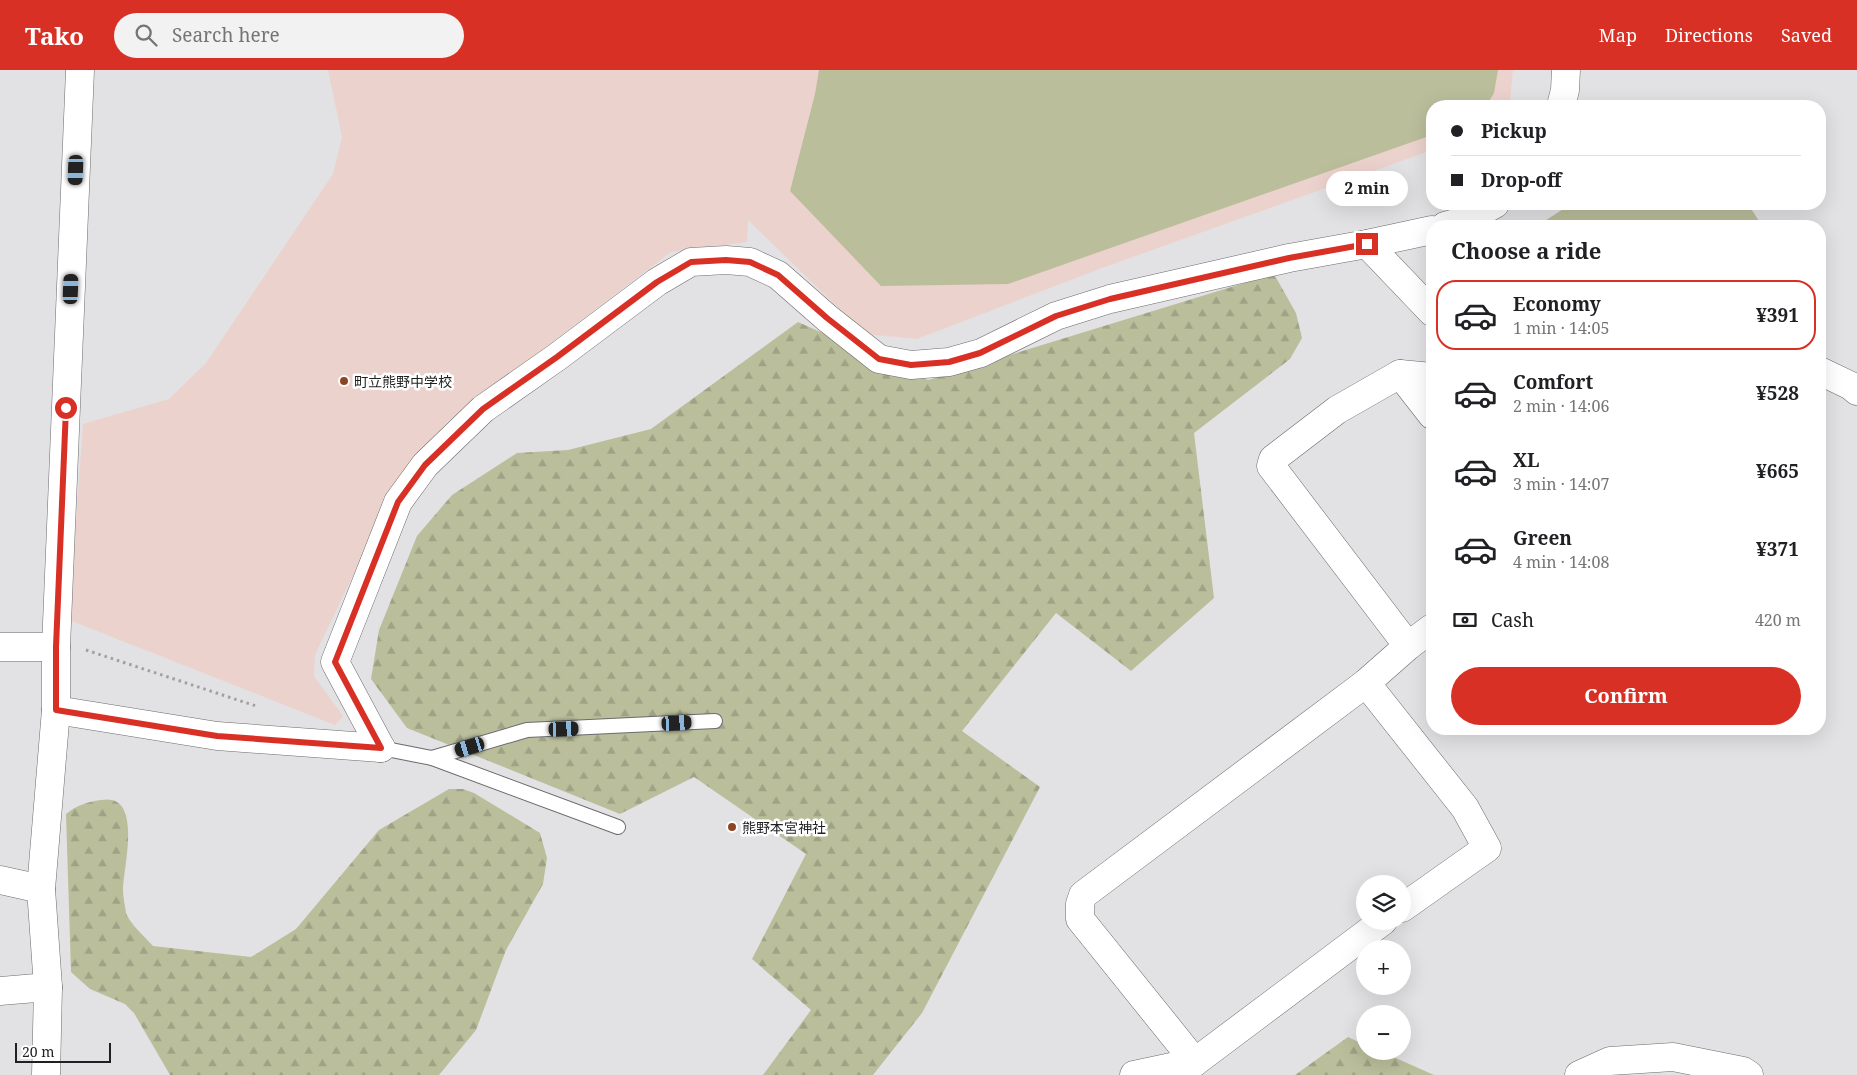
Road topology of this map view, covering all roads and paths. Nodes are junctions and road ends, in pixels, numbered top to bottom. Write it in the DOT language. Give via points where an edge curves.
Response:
graph roads {
  1 [pos="80,70"];
  2 [pos="1566,70"];
  3 [pos="1562,100"];
  4 [pos="1484,210"];
  5 [pos="1466,220"];
  6 [pos="1426,231"];
  7 [pos="1367,244"];
  8 [pos="1426,306"];
  9 [pos="1400,374"];
  10 [pos="1826,375"];
  11 [pos="1426,377"];
  12 [pos="1857,391"];
  13 [pos="1426,407"];
  14 [pos="1426,632"];
  15 [pos="1408,646"];
  16 [pos="0,647"];
  17 [pos="56,647"];
  18 [pos="1366,682"];
  19 [pos="264,709"];
  20 [pos="56,710"];
  21 [pos="715,721"];
  22 [pos="381,748"];
  23 [pos="432,758"];
  24 [pos="618,827"];
  25 [pos="0,880"];
  26 [pos="41,889"];
  27 [pos="1411,902"];
  28 [pos="1371,930"];
  29 [pos="48,988"];
  30 [pos="0,991"];
  31 [pos="1195,1062"];
  32 [pos="46,1075"];
  33 [pos="1134,1075"];
  34 [pos="1579,1075"];
  35 [pos="1749,1075"];
  1 -- 17 [label="street"];
  2 -- 3 [label="street"];
  4 -- 5 [label="street"];
  6 -- 7 [label="street"];
  7 -- 8 [label="street"];
  7 -- 22 [label="street" via="1279,260 1119,297 1056,316 980,353 949,362 911,365 879,359 778,275 750,262 691,262 657,282 483,409 425,465 398,502 335,662"];
  9 -- 11 [label="street"];
  9 -- 13 [label="street"];
  9 -- 15 [label="street" via="1337,410 1273,459 1270,466"];
  10 -- 12 [label="street"];
  14 -- 15 [label="street"];
  15 -- 18 [label="street"];
  16 -- 17 [label="street"];
  17 -- 19 [label="path" via="69,644"];
  17 -- 20 [label="street"];
  18 -- 27 [label="street" via="1465,808 1487,848"];
  18 -- 31 [label="street" via="1083,895 1080,919"];
  20 -- 22 [label="street" via="217,736"];
  20 -- 26 [label="street"];
  21 -- 23 [label="lane" via="527,730"];
  22 -- 23 [label="lane"];
  23 -- 24 [label="lane"];
  25 -- 26 [label="street"];
  26 -- 29 [label="street"];
  28 -- 31 [label="street"];
  29 -- 30 [label="street"];
  29 -- 32 [label="street"];
  31 -- 33 [label="street"];
  34 -- 35 [label="street" via="1610,1061 1674,1057"];
}
